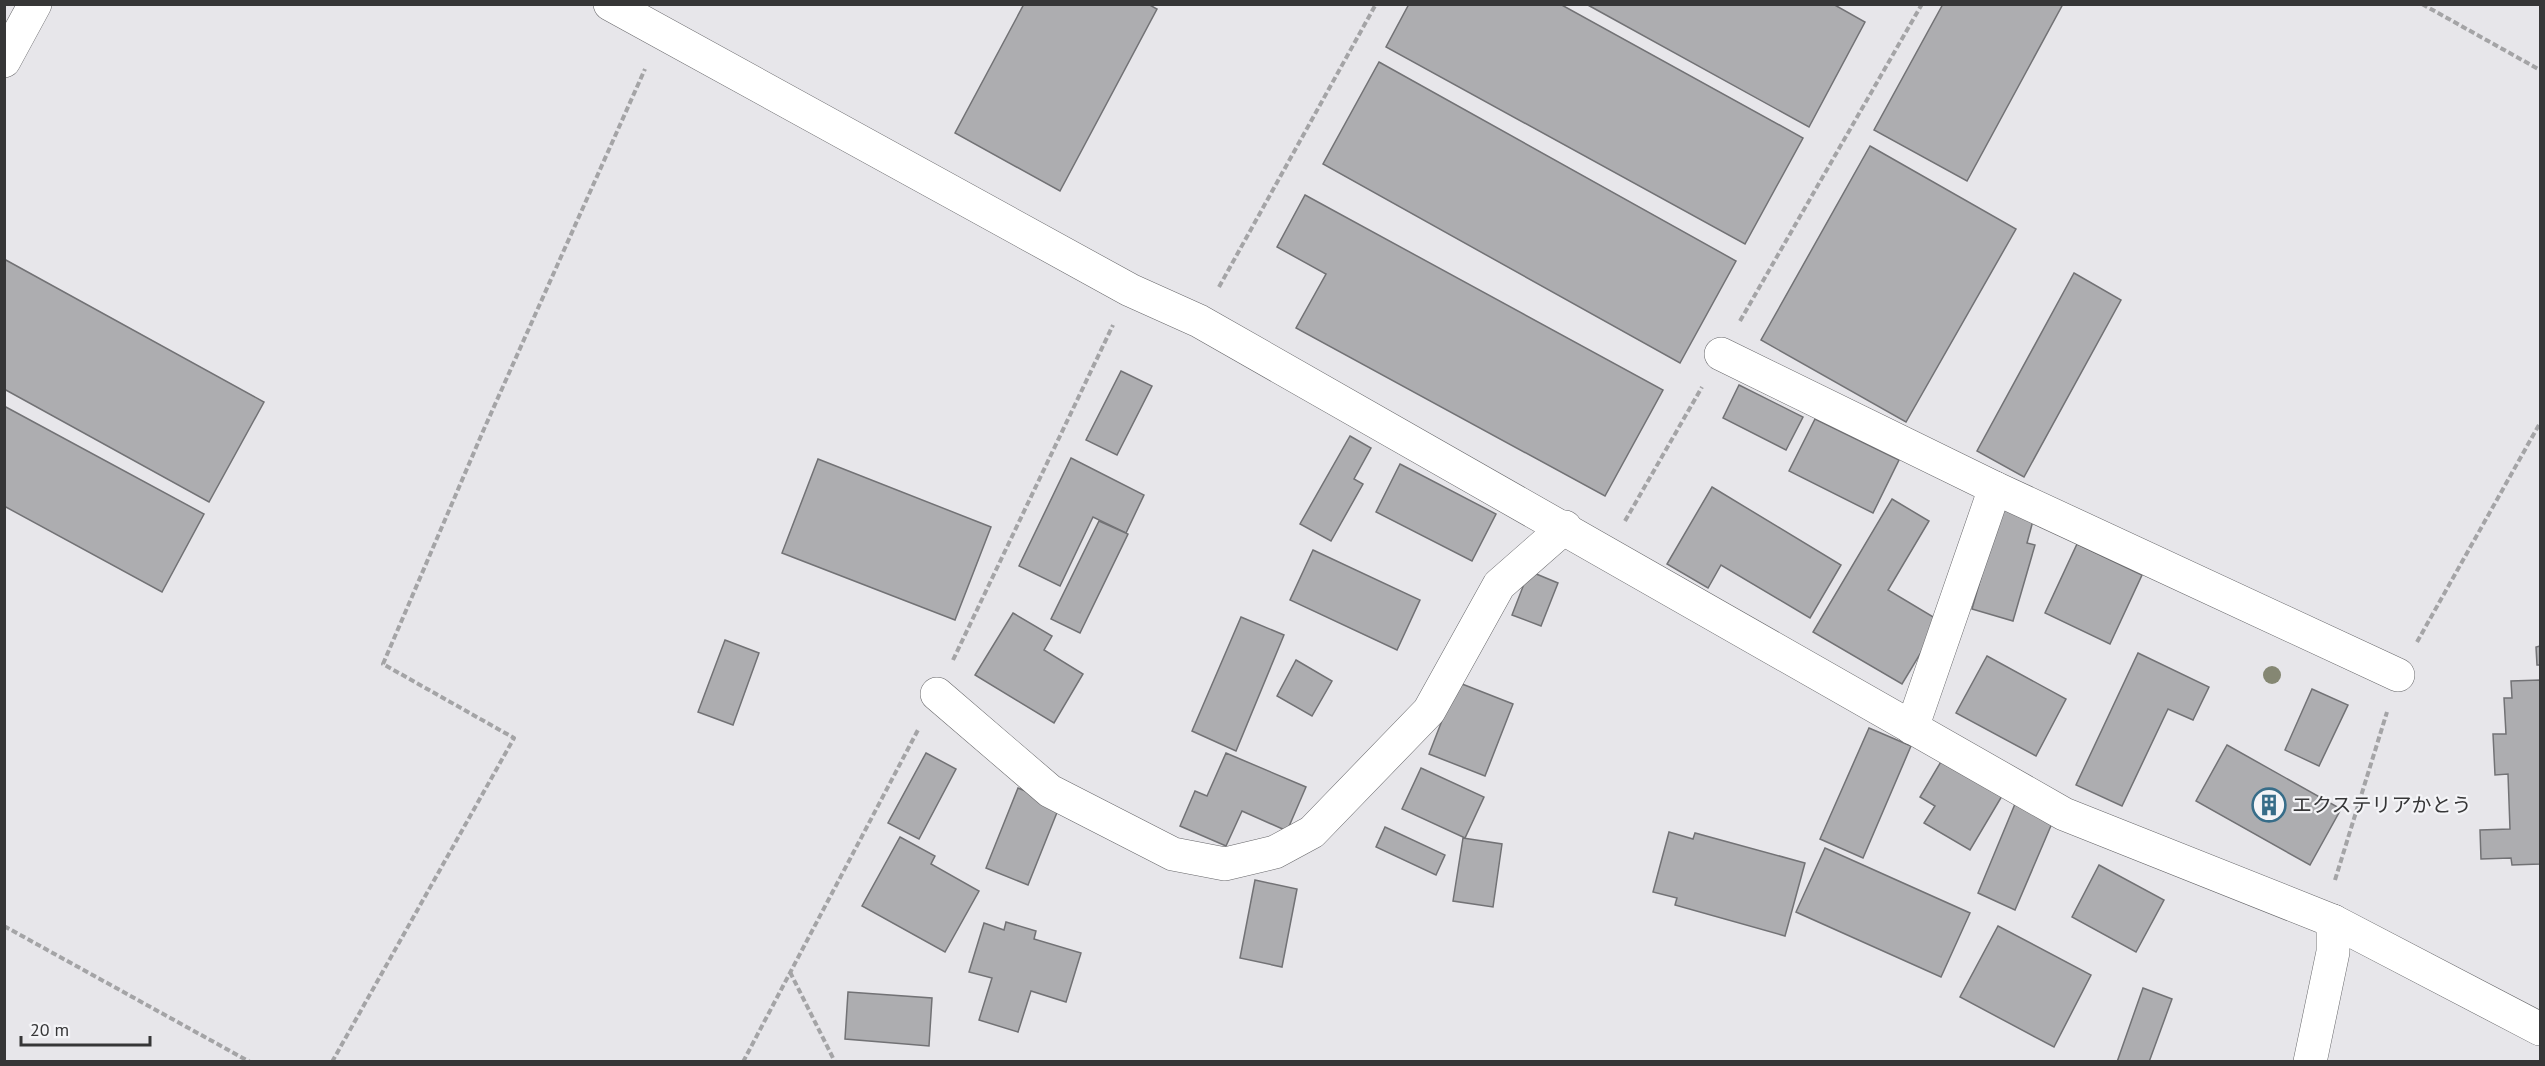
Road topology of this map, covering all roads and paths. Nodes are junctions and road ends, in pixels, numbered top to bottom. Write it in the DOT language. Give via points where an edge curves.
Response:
graph roads {
  1 [pos="35,4"];
  2 [pos="610,4"];
  3 [pos="1376,4"];
  4 [pos="1922,4"];
  5 [pos="2422,4"];
  6 [pos="662,33"];
  7 [pos="4,61"];
  8 [pos="2541,70"];
  9 [pos="1199,321"];
  10 [pos="1721,354"];
  11 [pos="1995,488"];
  12 [pos="1564,528"];
  13 [pos="1606,553"];
  14 [pos="2398,675"];
  15 [pos="937,694"];
  16 [pos="1912,728"];
  17 [pos="2333,921"];
  18 [pos="4,926"];
  19 [pos="790,972"];
  20 [pos="2541,1029"];
  21 [pos="250,1062"];
  22 [pos="332,1062"];
  23 [pos="835,1062"];
  24 [pos="2310,1062"];
  1 -- 7 [label="street"];
  2 -- 6 [label="street"];
  3 -- 9 [label="path"];
  4 -- 10 [label="path"];
  5 -- 8 [label="path"];
  6 -- 9 [label="street" via="1130,290"];
  6 -- 22 [label="path" via="383,664 514,738"];
  9 -- 12 [label="street"];
  10 -- 11 [label="street"];
  10 -- 13 [label="path"];
  11 -- 14 [label="street"];
  11 -- 16 [label="street"];
  12 -- 13 [label="street"];
  12 -- 15 [label="street" via="1498,585 1429,711 1312,832 1275,852 1225,864 1173,854 1050,791"];
  13 -- 16 [label="street"];
  16 -- 17 [label="street" via="2064,814"];
  17 -- 20 [label="street"];
  17 -- 24 [label="street" via="2333,952"];
  18 -- 21 [label="path"];
  19 -- 23 [label="path"];
}
